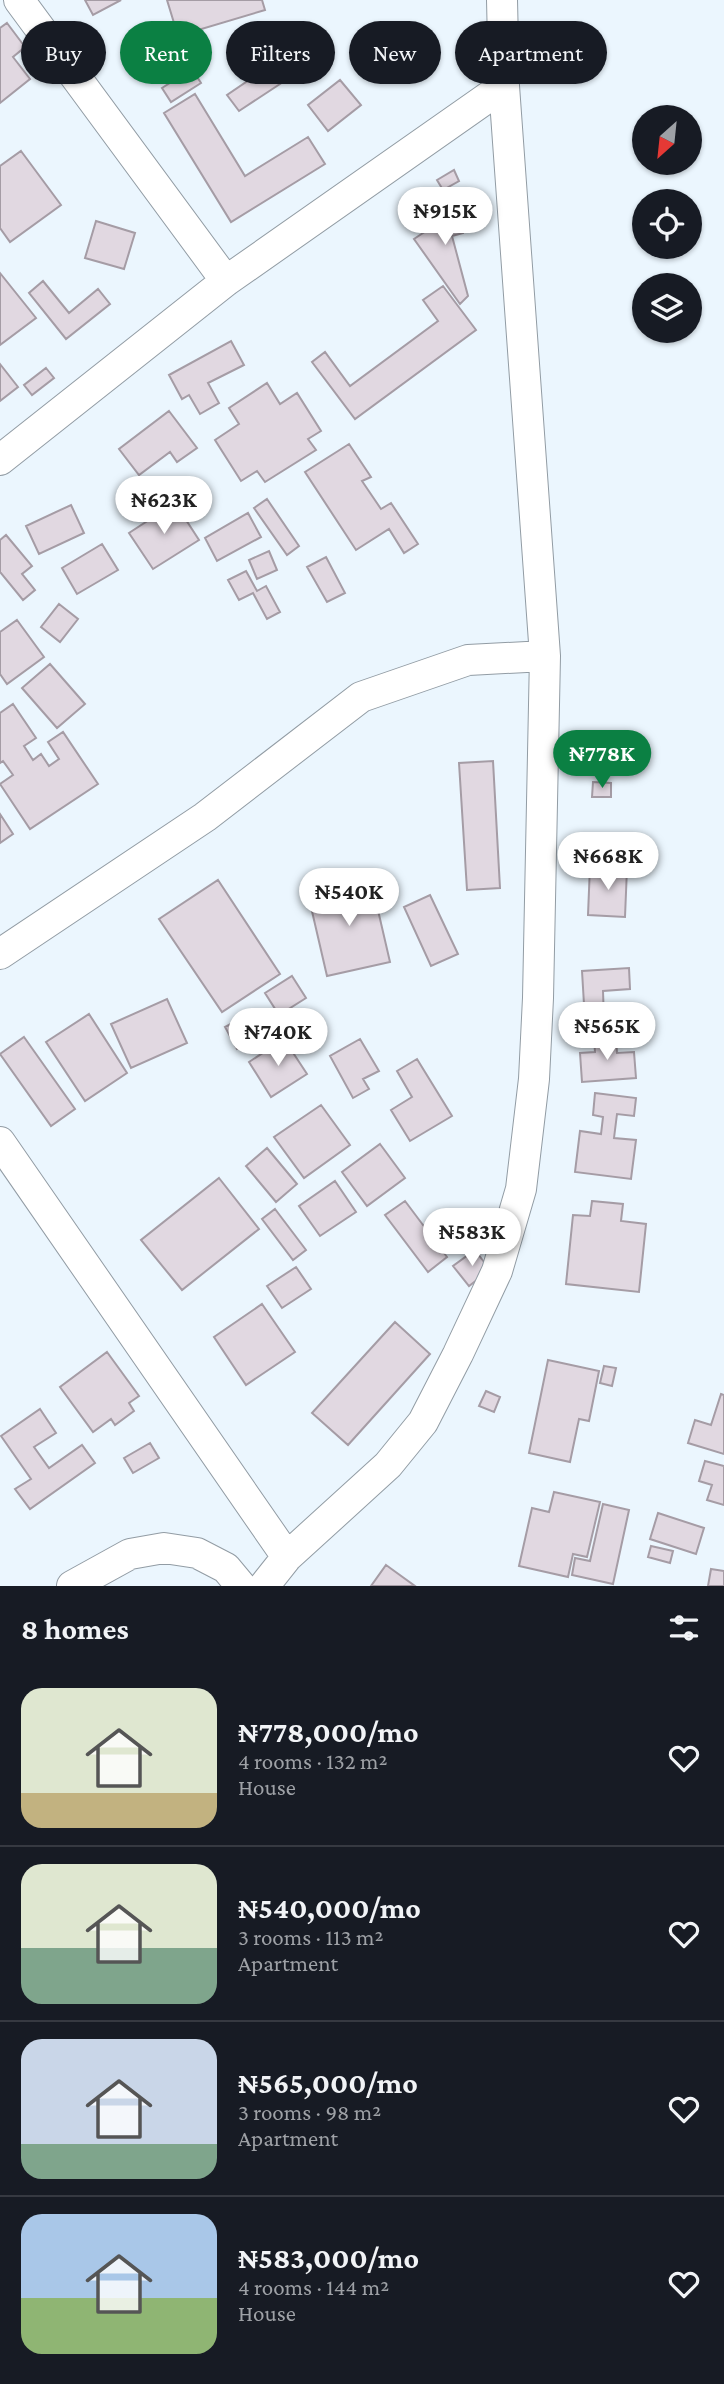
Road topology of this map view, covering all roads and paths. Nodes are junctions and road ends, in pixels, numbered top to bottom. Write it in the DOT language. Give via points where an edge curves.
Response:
graph roads {
  1 [pos="19,0"];
  2 [pos="502,0"];
  3 [pos="504,86"];
  4 [pos="226,281"];
  5 [pos="0,460"];
  6 [pos="545,656"];
  7 [pos="0,954"];
  8 [pos="0,1142"];
  9 [pos="287,1557"];
  10 [pos="72,1586"];
  11 [pos="241,1586"];
  12 [pos="264,1586"];
  1 -- 4 [label="street"];
  2 -- 3 [label="street"];
  3 -- 4 [label="street"];
  3 -- 6 [label="street"];
  4 -- 5 [label="street"];
  6 -- 7 [label="street" via="468,660 361,697 205,817"];
  6 -- 9 [label="street" via="538,998 521,1189 497,1271 422,1422 388,1465"];
  8 -- 9 [label="street"];
  9 -- 12 [label="street"];
  10 -- 11 [label="street" via="130,1555 164,1548 197,1553 226,1568"];
}
